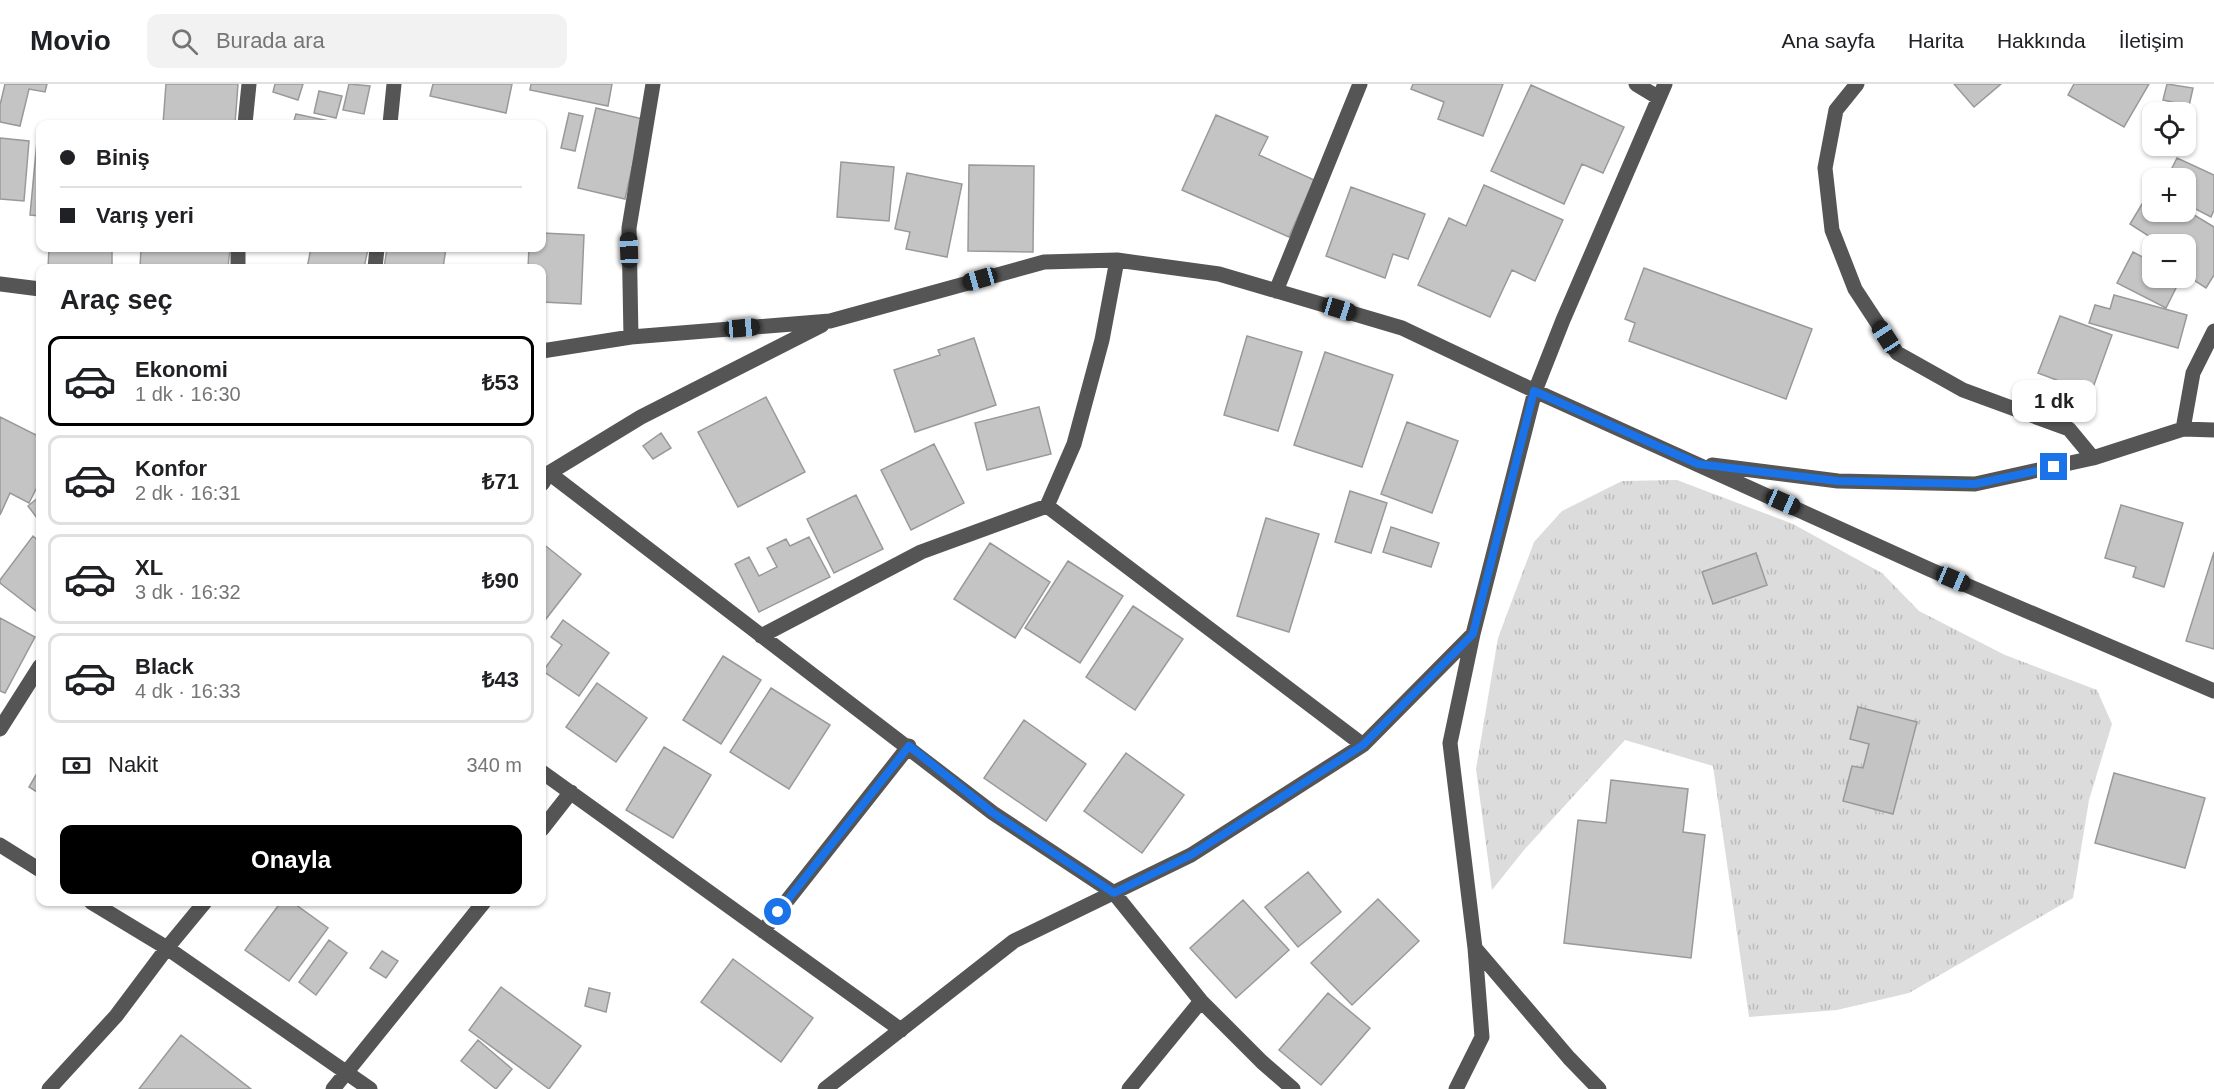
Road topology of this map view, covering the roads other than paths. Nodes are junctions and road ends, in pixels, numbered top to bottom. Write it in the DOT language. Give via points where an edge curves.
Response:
graph roads {
  1 [pos="249,84"];
  2 [pos="394,84"];
  3 [pos="653,84"];
  4 [pos="1360,84"];
  5 [pos="1636,84"];
  6 [pos="1857,84"];
  7 [pos="1662,91"];
  8 [pos="245,120"];
  9 [pos="390,120"];
  10 [pos="1118,260"];
  11 [pos="0,284"];
  12 [pos="36,288"];
  13 [pos="1276,291"];
  14 [pos="830,321"];
  15 [pos="2214,331"];
  16 [pos="631,337"];
  17 [pos="546,350"];
  18 [pos="1534,391"];
  19 [pos="2183,429"];
  20 [pos="2214,430"];
  21 [pos="2093,458"];
  22 [pos="1698,464"];
  23 [pos="546,477"];
  24 [pos="546,479"];
  25 [pos="1047,506"];
  26 [pos="1473,634"];
  27 [pos="761,636"];
  28 [pos="36,672"];
  29 [pos="2214,691"];
  30 [pos="0,729"];
  31 [pos="1363,745"];
  32 [pos="909,746"];
  33 [pos="546,775"];
  34 [pos="571,792"];
  35 [pos="546,824"];
  36 [pos="0,845"];
  37 [pos="36,868"];
  38 [pos="1114,893"];
  39 [pos="98,906"];
  40 [pos="202,906"];
  41 [pos="481,906"];
  42 [pos="763,931"];
  43 [pos="167,948"];
  44 [pos="1475,948"];
  45 [pos="1201,1001"];
  46 [pos="901,1030"];
  47 [pos="347,1072"];
  48 [pos="49,1089"];
  49 [pos="333,1089"];
  50 [pos="370,1089"];
  51 [pos="825,1089"];
  52 [pos="1129,1089"];
  53 [pos="1293,1089"];
  54 [pos="1456,1089"];
  55 [pos="1599,1089"];
  1 -- 8 [label="street"];
  2 -- 9 [label="street"];
  3 -- 16 [label="street" via="629,228"];
  4 -- 13 [label="street"];
  5 -- 7 [label="street"];
  6 -- 21 [label="street" via="1836,110 1826,168 1832,230 1855,289 1897,353 1963,390 2069,429"];
  7 -- 18 [label="street"];
  10 -- 13 [label="street" via="1219,274"];
  10 -- 14 [label="street" via="1044,262"];
  10 -- 25 [label="street" via="1102,340 1074,444"];
  11 -- 12 [label="street"];
  13 -- 18 [label="street" via="1402,328"];
  14 -- 16 [label="street"];
  14 -- 23 [label="street" via="641,417"];
  15 -- 19 [label="street" via="2193,373"];
  16 -- 17 [label="street"];
  18 -- 22 [label="street"];
  18 -- 26 [label="street"];
  19 -- 20 [label="street"];
  19 -- 21 [label="street"];
  21 -- 22 [label="street" via="1975,484 1838,481"];
  22 -- 29 [label="street" via="1931,570"];
  24 -- 27 [label="street"];
  25 -- 27 [label="street" via="921,552"];
  25 -- 31 [label="street"];
  26 -- 31 [label="street"];
  26 -- 44 [label="street" via="1450,743"];
  27 -- 32 [label="street"];
  28 -- 30 [label="street"];
  31 -- 38 [label="street" via="1191,855"];
  32 -- 38 [label="street" via="993,813"];
  32 -- 42 [label="street"];
  33 -- 34 [label="street"];
  34 -- 35 [label="street"];
  34 -- 42 [label="street"];
  36 -- 37 [label="street"];
  38 -- 45 [label="street"];
  38 -- 46 [label="street" via="1014,941"];
  39 -- 43 [label="street"];
  40 -- 43 [label="street"];
  41 -- 47 [label="street"];
  42 -- 46 [label="street"];
  43 -- 47 [label="street"];
  43 -- 48 [label="street" via="116,1016"];
  44 -- 54 [label="street" via="1482,1037"];
  44 -- 55 [label="street"];
  45 -- 52 [label="street"];
  45 -- 53 [label="street"];
  46 -- 51 [label="street"];
  47 -- 49 [label="street"];
  47 -- 50 [label="street"];
}
